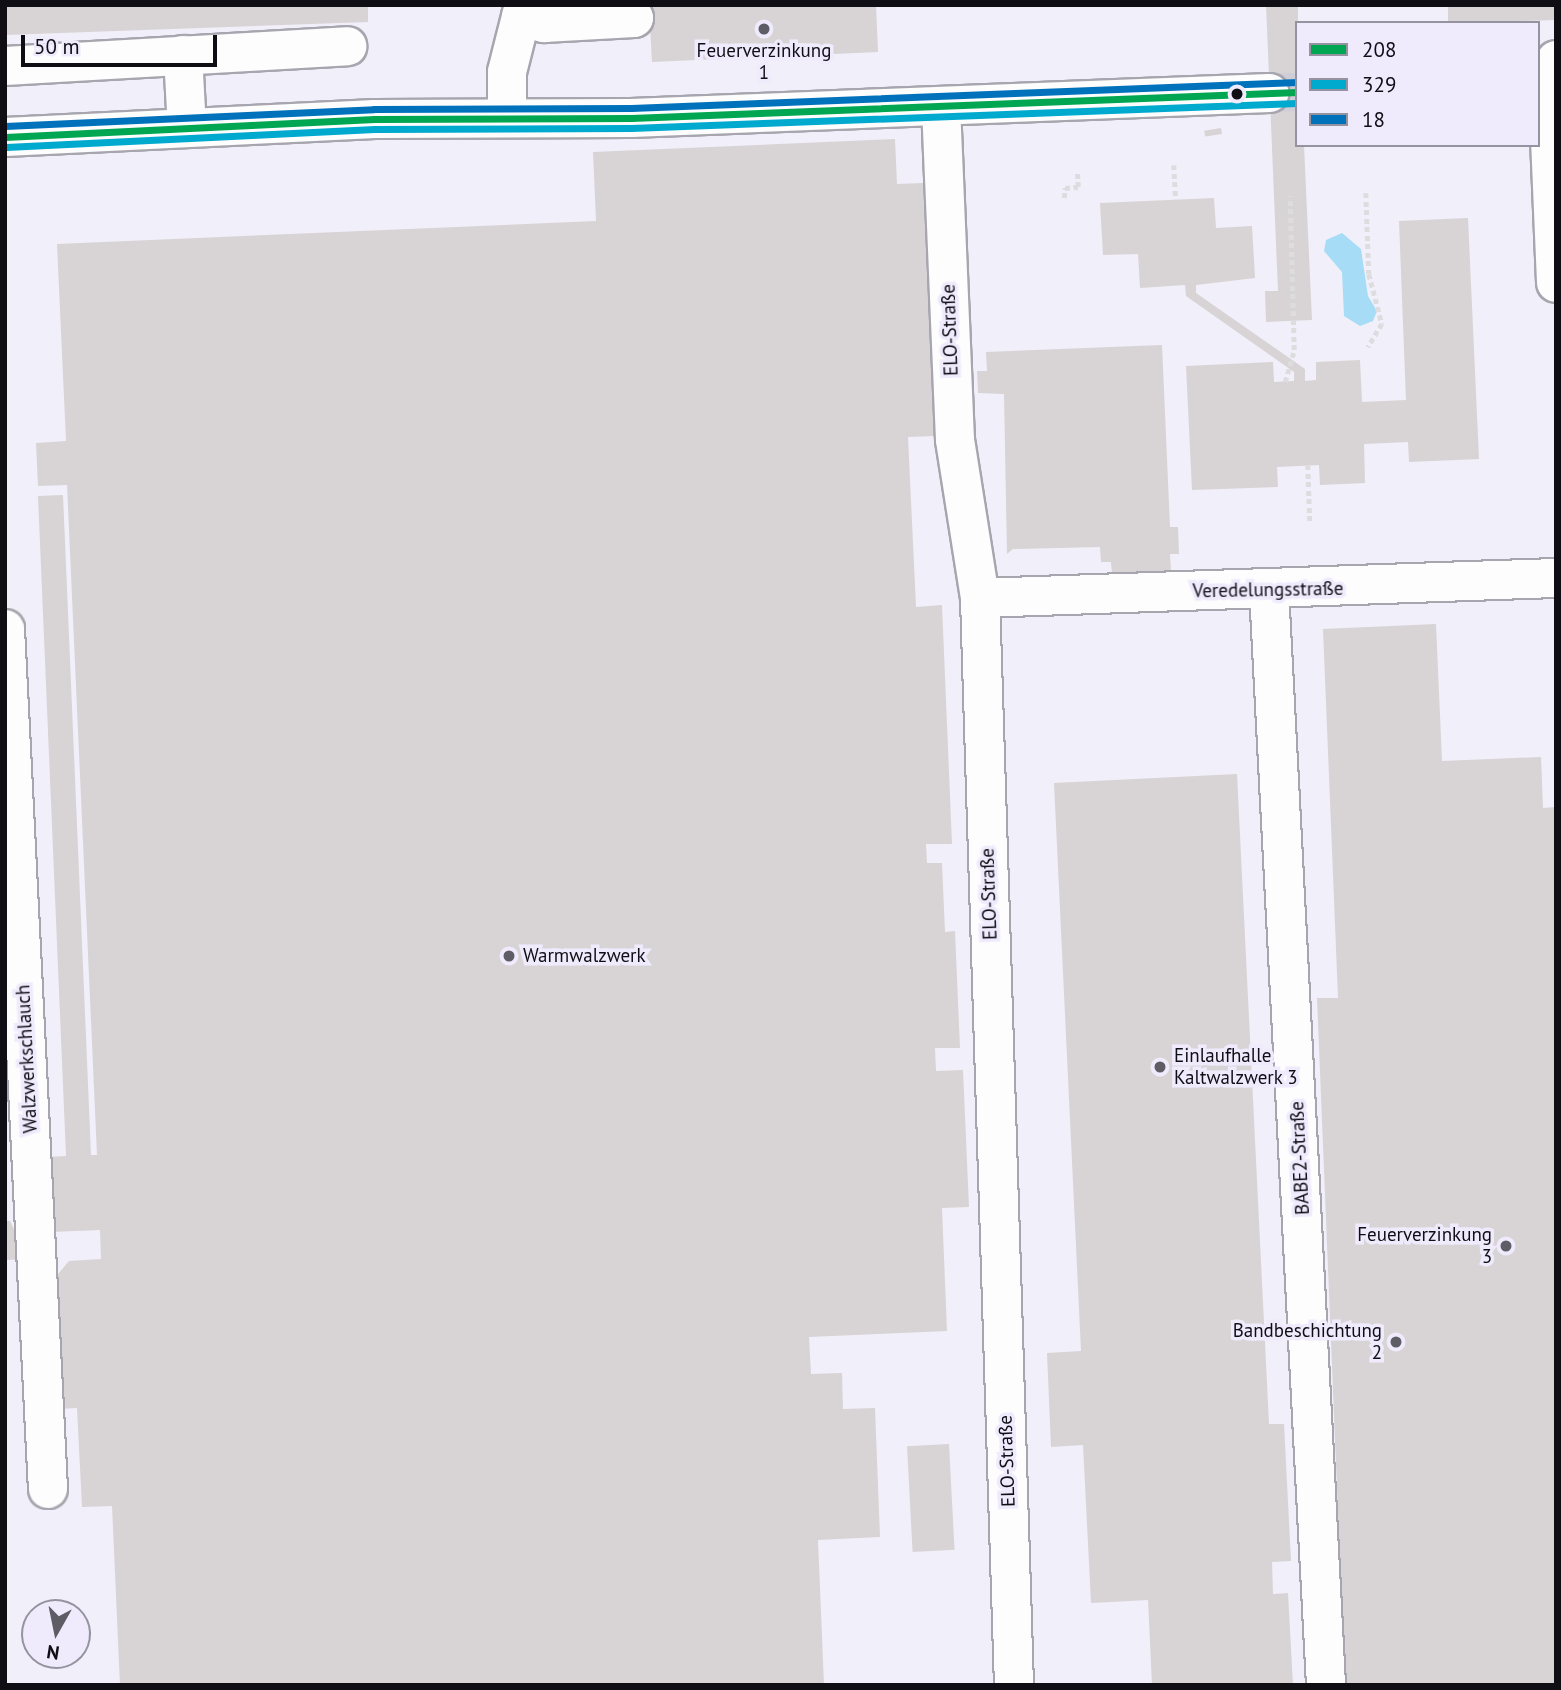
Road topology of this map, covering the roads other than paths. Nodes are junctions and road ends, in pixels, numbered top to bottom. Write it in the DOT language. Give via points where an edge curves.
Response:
graph roads {
  1 [pos="628,5"];
  2 [pos="523,11"];
  3 [pos="347,46"];
  4 [pos="183,55"];
  5 [pos="5,66"];
  6 [pos="1551,84"];
  7 [pos="1270,93"];
  8 [pos="941,106"];
  9 [pos="508,118"];
  10 [pos="187,128"];
  11 [pos="5,137"];
  12 [pos="1556,283"];
  13 [pos="1556,578"];
  14 [pos="1269,590"];
  15 [pos="980,598"];
  16 [pos="5,629"];
  17 [pos="48,1489"];
  18 [pos="1014,1685"];
  19 [pos="1326,1685"];
  1 -- 2 [label="street" via="634,18 544,23"];
  2 -- 9 [label="street" via="507,72"];
  3 -- 4 [label="street"];
  4 -- 5 [label="street"];
  4 -- 10 [label="street"];
  6 -- 12 [label="street"];
  7 -- 8 [label="street"];
  8 -- 9 [label="street"];
  8 -- 15 [label="street, ELO-Straße" via="955,440"];
  9 -- 10 [label="street"];
  10 -- 11 [label="street"];
  13 -- 14 [label="street, Veredelungsstraße"];
  14 -- 15 [label="street, Veredelungsstraße"];
  14 -- 19 [label="street, BABE2-Straße"];
  15 -- 18 [label="street, ELO-Straße"];
  16 -- 17 [label="street, Walzwerkschlauch"];
}
